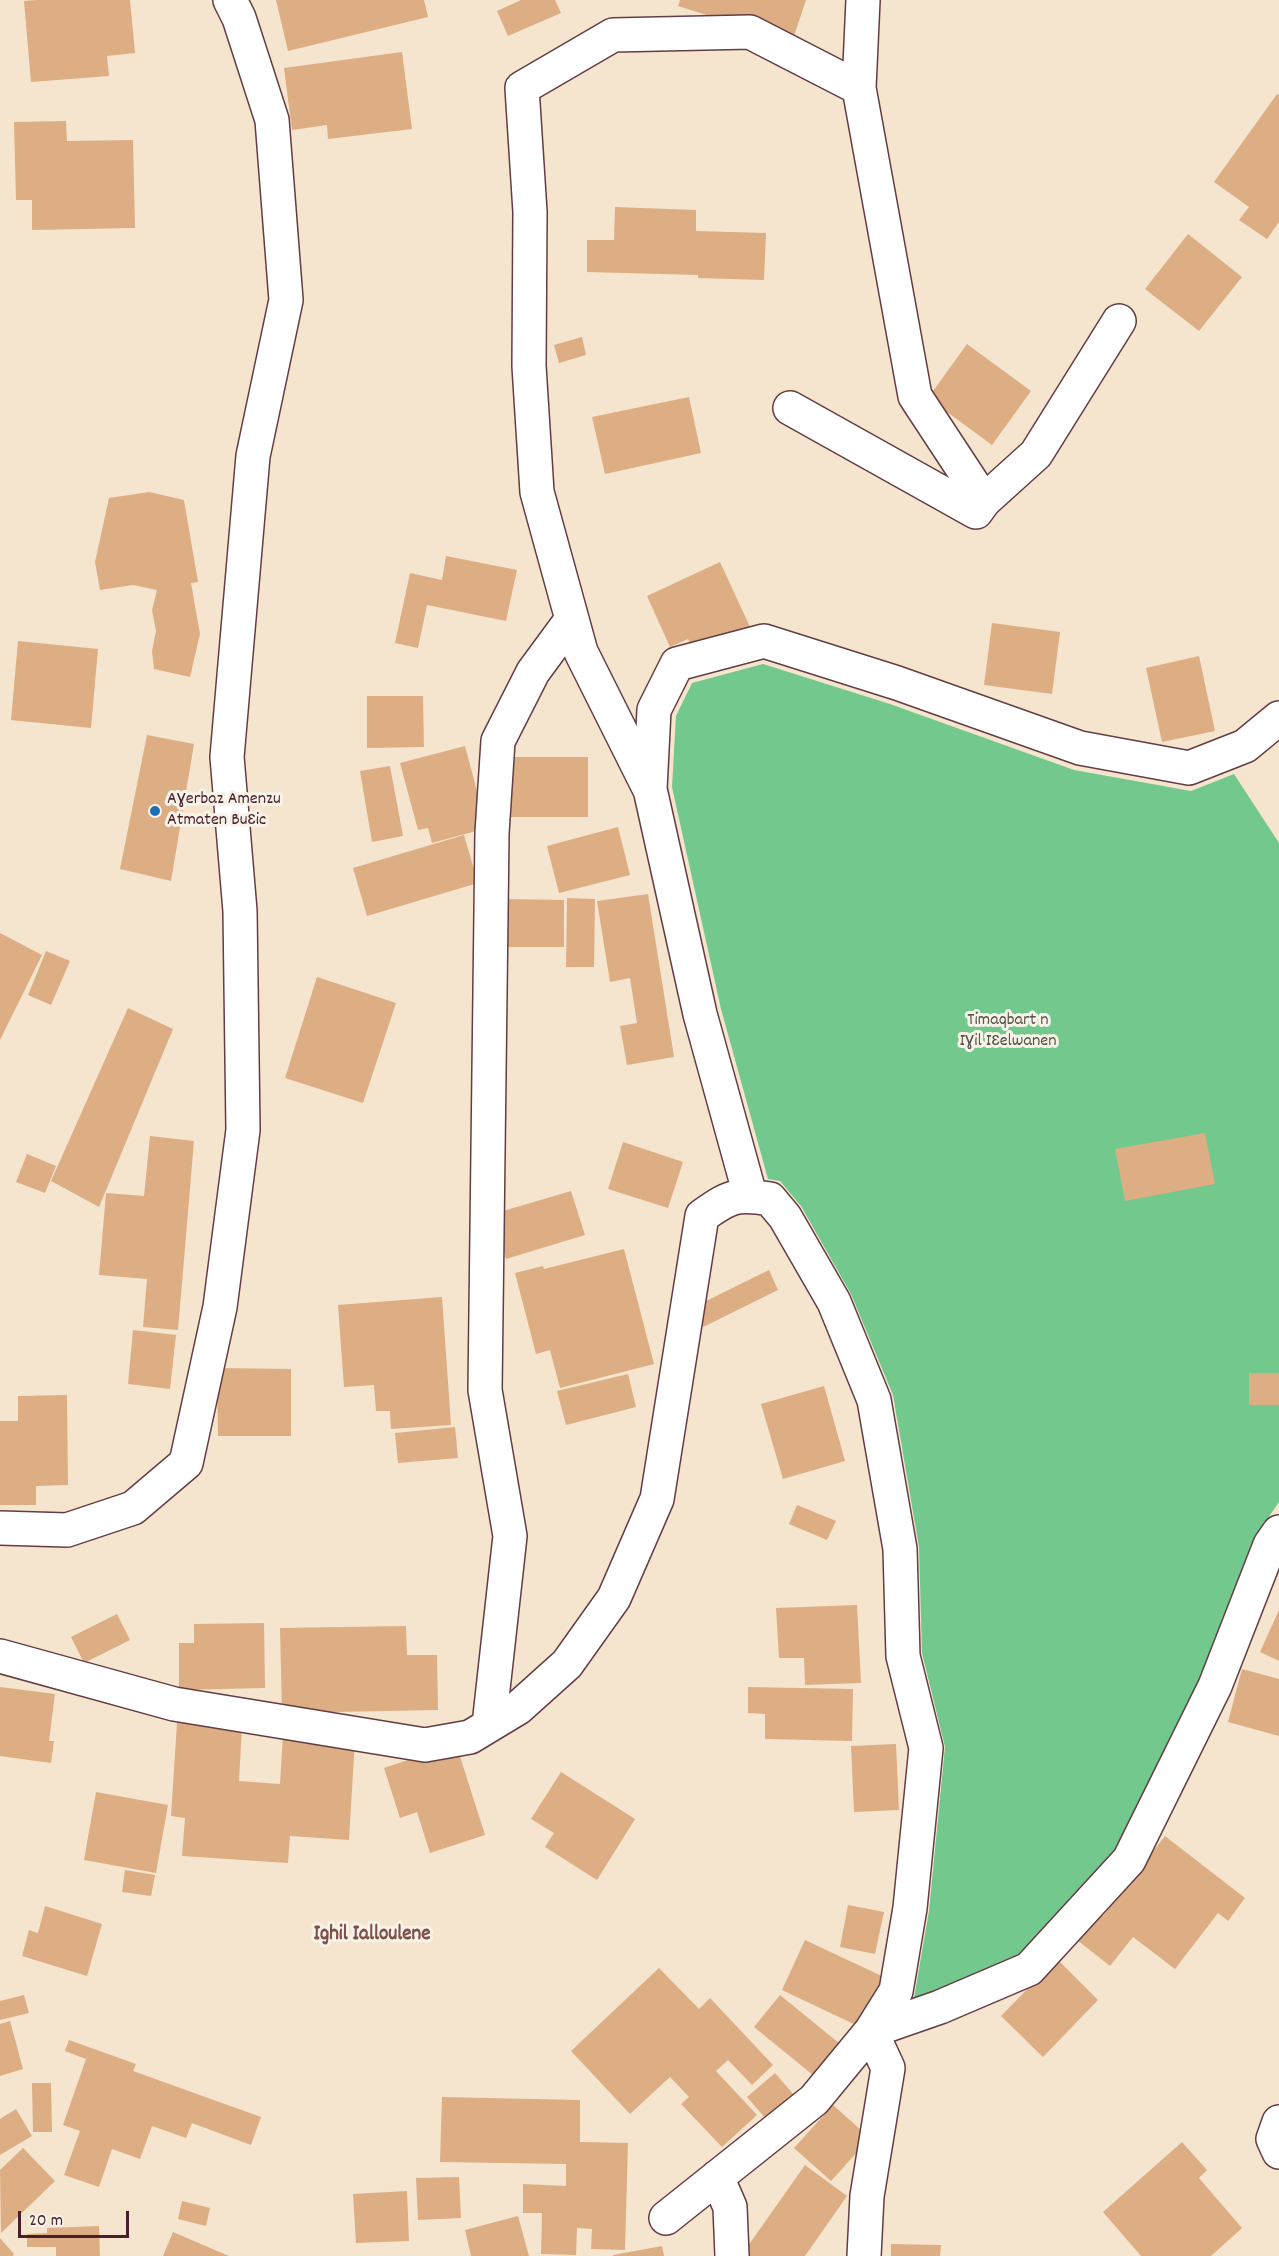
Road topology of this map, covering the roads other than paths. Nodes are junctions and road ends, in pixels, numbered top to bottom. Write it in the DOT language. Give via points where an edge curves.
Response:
graph roads {
  1 [pos="230,0"];
  2 [pos="863,0"];
  3 [pos="859,88"];
  4 [pos="1119,321"];
  5 [pos="790,408"];
  6 [pos="984,501"];
  7 [pos="572,619"];
  8 [pos="1279,718"];
  9 [pos="650,789"];
  10 [pos="750,1195"];
  11 [pos="0,1527"];
  12 [pos="1279,1532"];
  13 [pos="0,1656"];
  14 [pos="489,1725"];
  15 [pos="871,2031"];
  16 [pos="1279,2122"];
  17 [pos="1279,2152"];
  18 [pos="717,2177"];
  19 [pos="666,2218"];
  20 [pos="732,2256"];
  21 [pos="864,2256"];
  1 -- 11 [label="street" via="273,120 286,300 253,456 226,757 240,911 243,1130 220,1307 186,1463 133,1508 67,1530"];
  2 -- 3 [label="street"];
  3 -- 6 [label="street" via="915,396"];
  3 -- 7 [label="street" via="750,32 613,35 522,88 530,212 529,366 537,492"];
  4 -- 6 [label="street" via="1036,454"];
  5 -- 6 [label="street" via="976,512"];
  7 -- 9 [label="street" via="581,652"];
  7 -- 14 [label="street" via="533,672 498,741 492,845 485,1390 510,1536"];
  8 -- 9 [label="street" via="1245,746 1189,768 1080,748 764,641 677,664 654,710"];
  9 -- 10 [label="street" via="700,1014"];
  10 -- 14 [label="street" via="726,1199 702,1216 657,1499 614,1598 567,1664 518,1708"];
  10 -- 15 [label="street" via="770,1199 785,1217 834,1302 874,1400 900,1549 903,1656 926,1748 910,1908 896,1991"];
  12 -- 15 [label="street" via="1270,1545 1215,1686 1129,1860 1029,1969"];
  13 -- 14 [label="street" via="174,1704 425,1745 470,1737"];
  15 -- 18 [label="street" via="814,2100"];
  15 -- 21 [label="street" via="888,2068 867,2196"];
  16 -- 17 [label="street" via="1273,2139"];
  18 -- 19 [label="street"];
  18 -- 20 [label="street" via="730,2208"];
}
